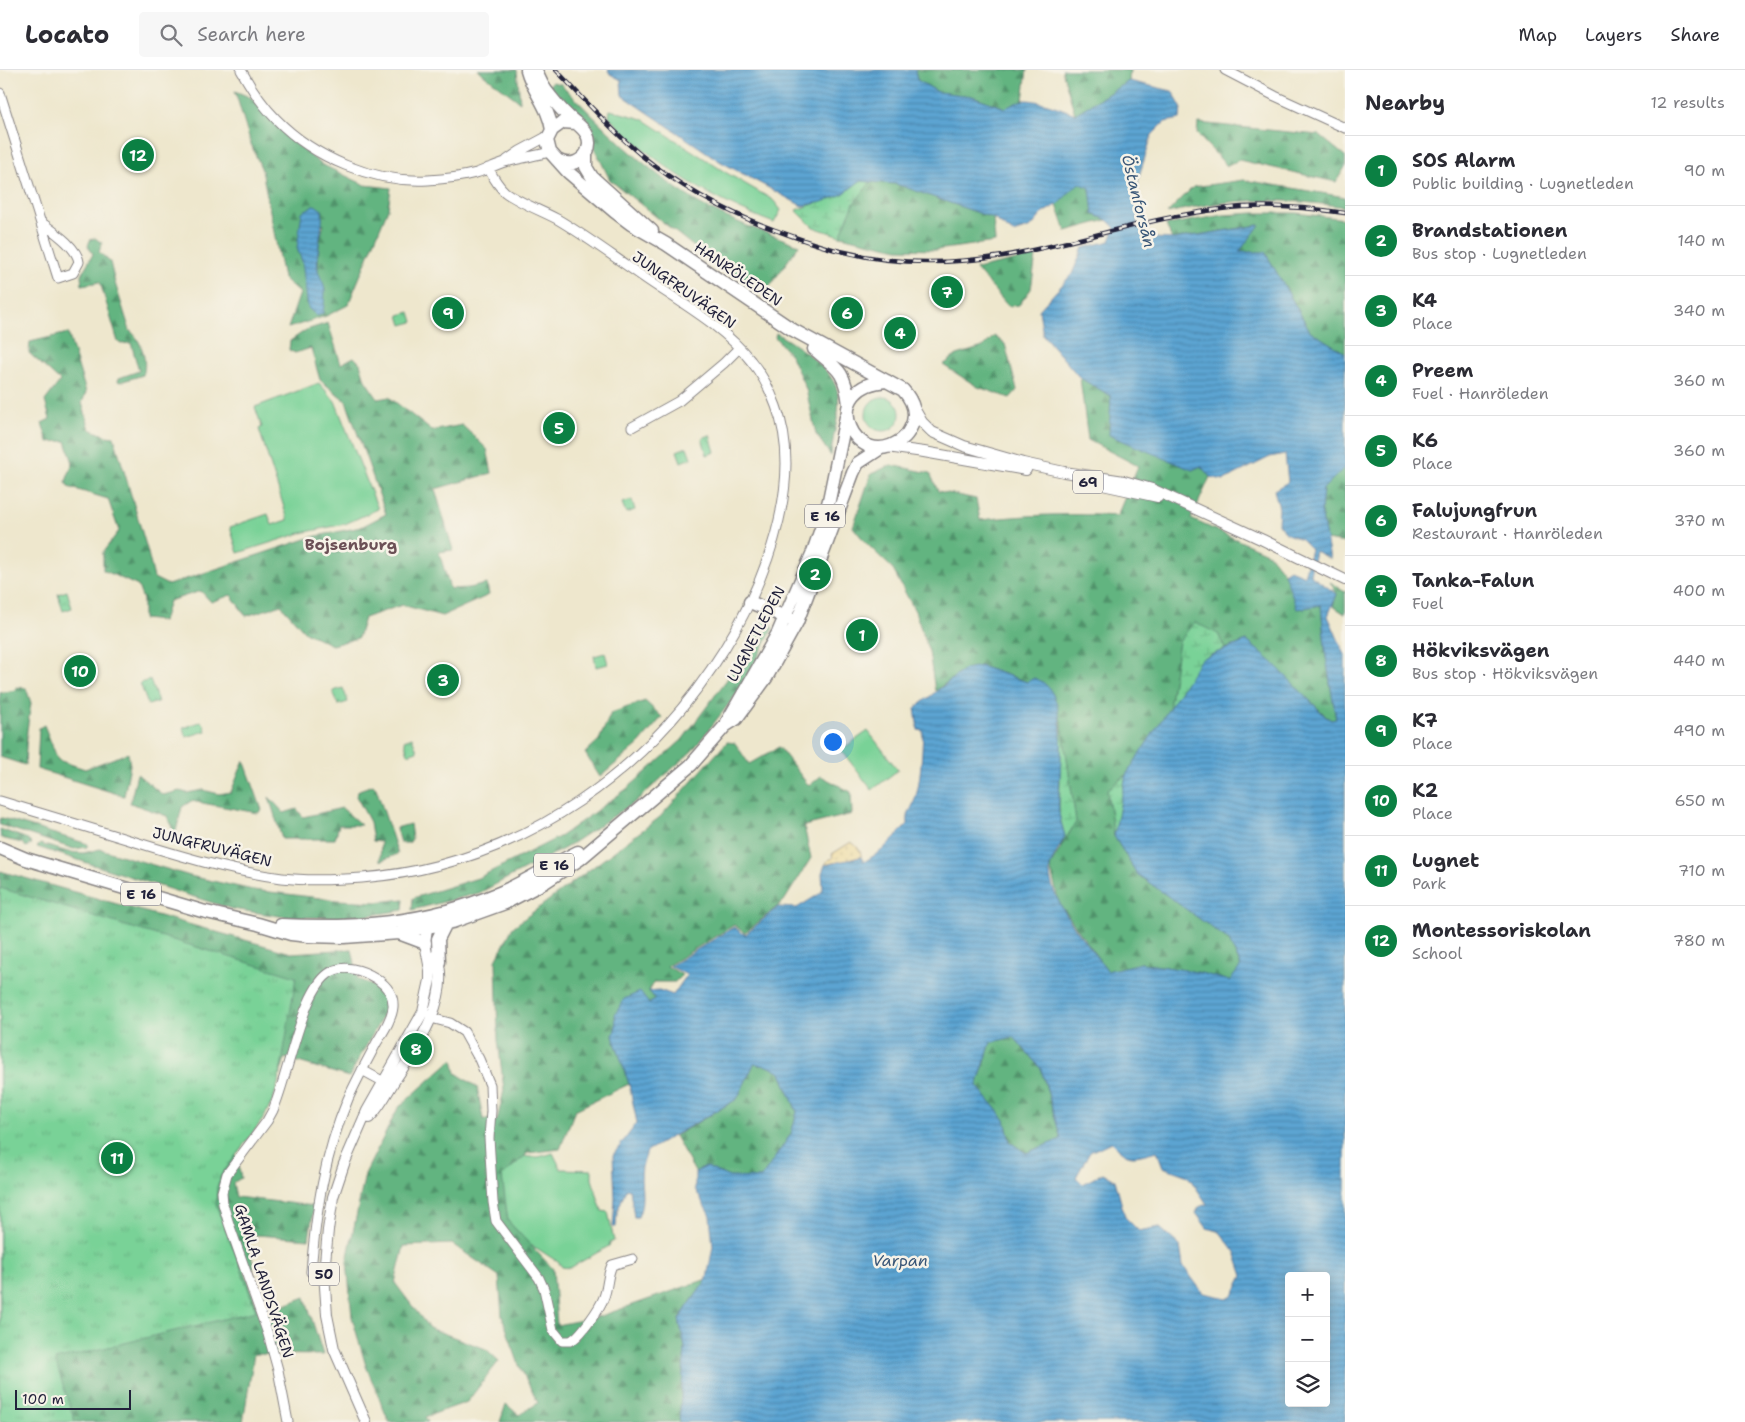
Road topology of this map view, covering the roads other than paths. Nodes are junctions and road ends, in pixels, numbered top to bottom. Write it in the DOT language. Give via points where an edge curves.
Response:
graph roads {
  1 [pos="241,70"];
  2 [pos="528,70"];
  3 [pos="536,70"];
  4 [pos="1225,70"];
  5 [pos="0,93"];
  6 [pos="576,123"];
  7 [pos="1345,128"];
  8 [pos="550,133"];
  9 [pos="586,154"];
  10 [pos="553,156"];
  11 [pos="504,162"];
  12 [pos="488,168"];
  13 [pos="41,222"];
  14 [pos="666,244"];
  15 [pos="794,330"];
  16 [pos="739,348"];
  17 [pos="887,381"];
  18 [pos="913,405"];
  19 [pos="848,406"];
  20 [pos="632,427"];
  21 [pos="884,447"];
  22 [pos="1171,498"];
  23 [pos="1345,580"];
  24 [pos="750,602"];
  25 [pos="791,620"];
  26 [pos="0,801"];
  27 [pos="599,842"];
  28 [pos="0,848"];
  29 [pos="0,854"];
  30 [pos="26,859"];
  31 [pos="425,923"];
  32 [pos="446,923"];
  33 [pos="258,924"];
  34 [pos="399,933"];
  35 [pos="425,943"];
  36 [pos="439,962"];
  37 [pos="426,1016"];
  38 [pos="362,1070"];
  39 [pos="387,1084"];
  40 [pos="633,1259"];
  41 [pos="311,1272"];
  42 [pos="288,1422"];
  43 [pos="366,1422"];
  1 -- 12 [label="street" via="276,120 305,143 347,166 416,180 445,178"];
  2 -- 8 [label="highway" via="536,93 548,112"];
  3 -- 6 [label="highway, HANRÖLEDEN / E 16" via="546,91"];
  4 -- 7 [label="street"];
  5 -- 13 [label="street"];
  6 -- 8 [label="highway" via="563,122"];
  6 -- 9 [label="highway, HANRÖLEDEN / E 16" via="588,136"];
  8 -- 10 [label="highway" via="547,144"];
  8 -- 11 [label="street"];
  9 -- 10 [label="highway" via="574,163 566,163"];
  9 -- 14 [label="highway, HANRÖLEDEN / E 16" via="586,167 592,177"];
  10 -- 11 [label="street"];
  10 -- 14 [label="highway, HANRÖLEDEN / E 16" via="614,212"];
  11 -- 12 [label="street"];
  12 -- 16 [label="street, JUNGFRUVÄGEN" via="506,192 586,238 709,323"];
  13 -- 13 [label="street" via="76,253 79,262 73,273 58,278"];
  14 -- 15 [label="highway, HANRÖLEDEN / E 16"];
  15 -- 17 [label="highway, HANRÖLEDEN / E 16"];
  15 -- 19 [label="highway, HANRÖLEDEN / E 16" via="841,373 847,386"];
  16 -- 20 [label="street" via="680,401"];
  16 -- 24 [label="street, JUNGFRUVÄGEN" via="766,385 776,407 785,443 781,510 762,577"];
  17 -- 18 [label="highway, E 16" via="903,390"];
  17 -- 19 [label="highway" via="863,386"];
  18 -- 21 [label="highway" via="912,427 906,436"];
  18 -- 22 [label="main road, 69" via="932,432 964,446 1048,468 1137,484"];
  19 -- 21 [label="highway, E 16" via="850,428 856,436 872,446"];
  19 -- 25 [label="highway, LUGNETLEDEN / E 16" via="822,526"];
  21 -- 22 [label="main road, 69" via="1004,465"];
  21 -- 25 [label="highway, LUGNETLEDEN / E 16" via="858,463"];
  22 -- 23 [label="main road, 69"];
  24 -- 25 [label="highway"];
  24 -- 26 [label="street, JUNGFRUVÄGEN" via="719,658 682,708 614,777 537,827 476,855 452,862 376,877 281,878 183,856"];
  25 -- 27 [label="highway, LUGNETLEDEN / E 16" via="766,678 736,718 691,765"];
  27 -- 31 [label="highway, LUGNETLEDEN / E 16" via="496,895"];
  27 -- 32 [label="highway, LUGNETLEDEN / E 16" via="562,872 526,893"];
  28 -- 30 [label="highway, LUGNETLEDEN / E 16"];
  29 -- 30 [label="highway, LUGNETLEDEN / E 16"];
  30 -- 33 [label="highway, LUGNETLEDEN / E 16" via="193,909"];
  31 -- 32 [label="highway, LUGNETLEDEN / E 16"];
  31 -- 33 [label="highway, LUGNETLEDEN / E 16" via="353,926"];
  31 -- 34 [label="highway, LUGNETLEDEN / E 16"];
  31 -- 35 [label="main road, 50"];
  31 -- 36 [label="main road, 50"];
  32 -- 36 [label="highway, 50" via="438,938"];
  33 -- 34 [label="highway, LUGNETLEDEN / E 16" via="309,936"];
  34 -- 35 [label="highway"];
  35 -- 37 [label="main road, 50" via="430,970"];
  36 -- 37 [label="main road, 50" via="439,990"];
  37 -- 39 [label="main road, 50" via="416,1049"];
  37 -- 40 [label="street" via="450,1023 464,1032 490,1085 489,1138 496,1221 539,1278 553,1330 562,1341 574,1338 585,1327 604,1298 612,1265"];
  38 -- 39 [label="street"];
  38 -- 41 [label="street" via="340,1120 325,1166"];
  38 -- 42 [label="street, GAMLA LANDSVÄGEN" via="392,1012 392,999 386,986 371,976 350,969 335,970 322,979 313,992 274,1110 223,1183 223,1204 268,1334"];
  39 -- 43 [label="main road, 50" via="373,1114 362,1124 344,1164 333,1197 324,1272 327,1315 334,1349"];
}
